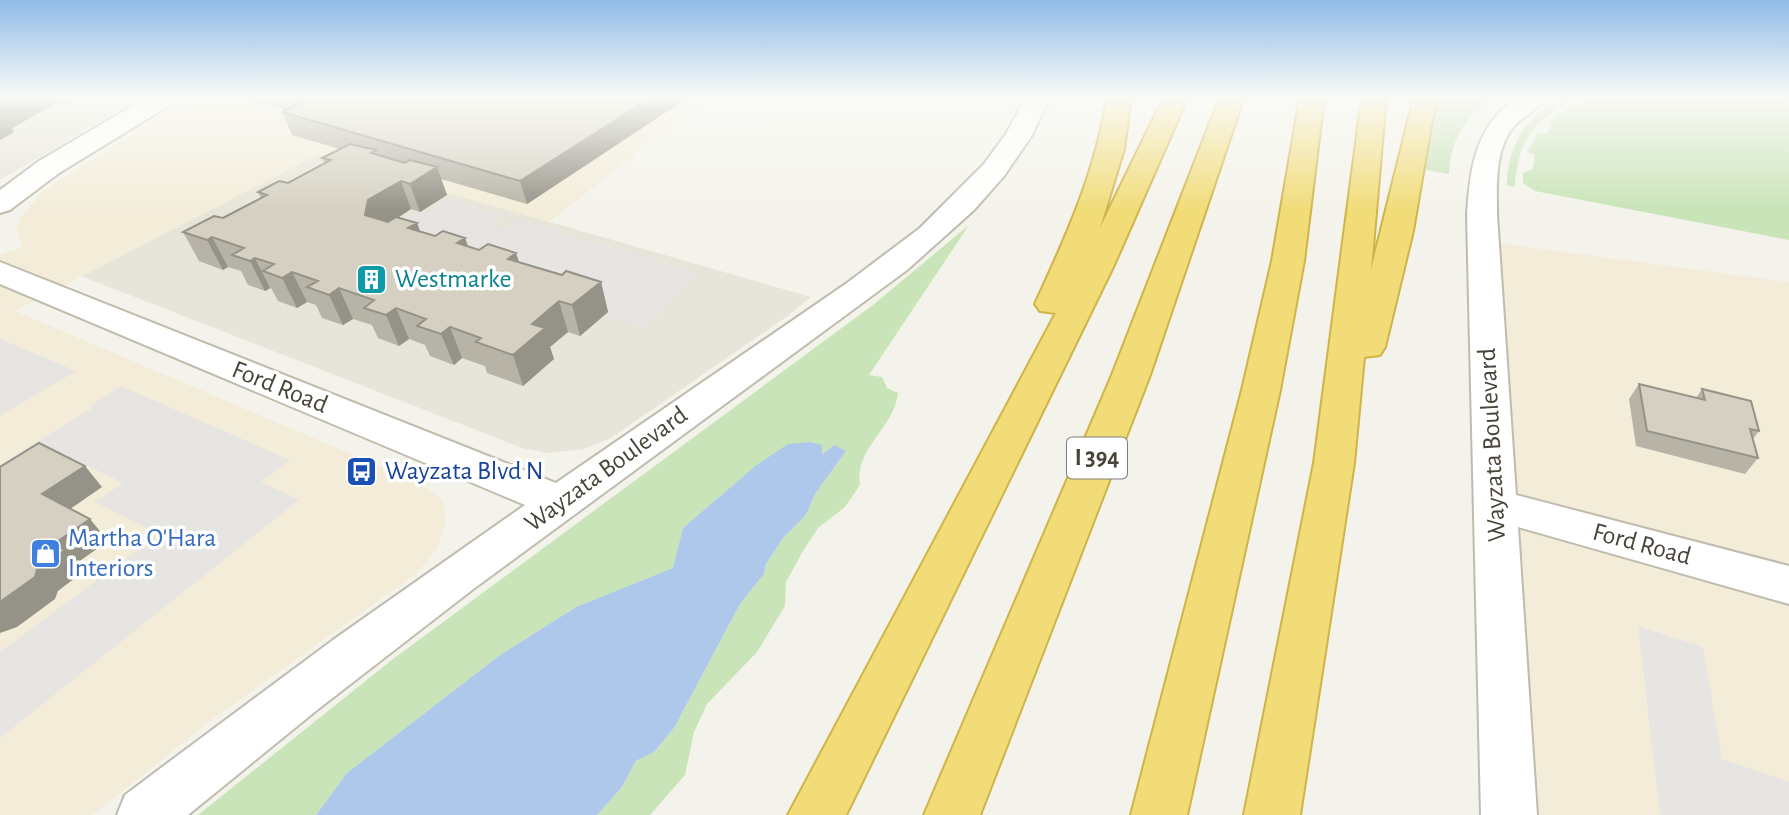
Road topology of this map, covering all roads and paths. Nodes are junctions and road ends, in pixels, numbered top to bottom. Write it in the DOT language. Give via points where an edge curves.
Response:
graph roads {
  1 [pos="102,135"];
  2 [pos="1016,135"];
  3 [pos="1111,135"];
  4 [pos="1158,135"];
  5 [pos="1218,135"];
  6 [pos="1306,135"];
  7 [pos="1370,135"];
  8 [pos="1418,135"];
  9 [pos="1493,135"];
  10 [pos="0,204"];
  11 [pos="0,272"];
  12 [pos="1334,463"];
  13 [pos="560,502"];
  14 [pos="1495,505"];
  15 [pos="1789,585"];
  16 [pos="145,815"];
  17 [pos="809,815"];
  18 [pos="816,815"];
  19 [pos="952,815"];
  20 [pos="1159,815"];
  21 [pos="1272,815"];
  22 [pos="1509,815"];
  1 -- 10 [label="street"];
  2 -- 13 [label="street, Wayzata Boulevard" via="1002,160 931,232 849,297"];
  3 -- 17 [label="highway" via="1093,202 1037,339 978,454"];
  4 -- 18 [label="highway" via="1086,290"];
  5 -- 19 [label="highway, I 394" via="1131,374"];
  6 -- 20 [label="highway" via="1288,261 1261,390"];
  7 -- 12 [label="highway"];
  8 -- 12 [label="highway" via="1382,294"];
  9 -- 14 [label="street, Wayzata Boulevard" via="1484,162 1482,215"];
  11 -- 13 [label="street, Ford Road"];
  12 -- 21 [label="highway"];
  13 -- 16 [label="street, Wayzata Boulevard" via="316,680"];
  14 -- 15 [label="street, Ford Road"];
  14 -- 22 [label="street, Wayzata Boulevard"];
}
